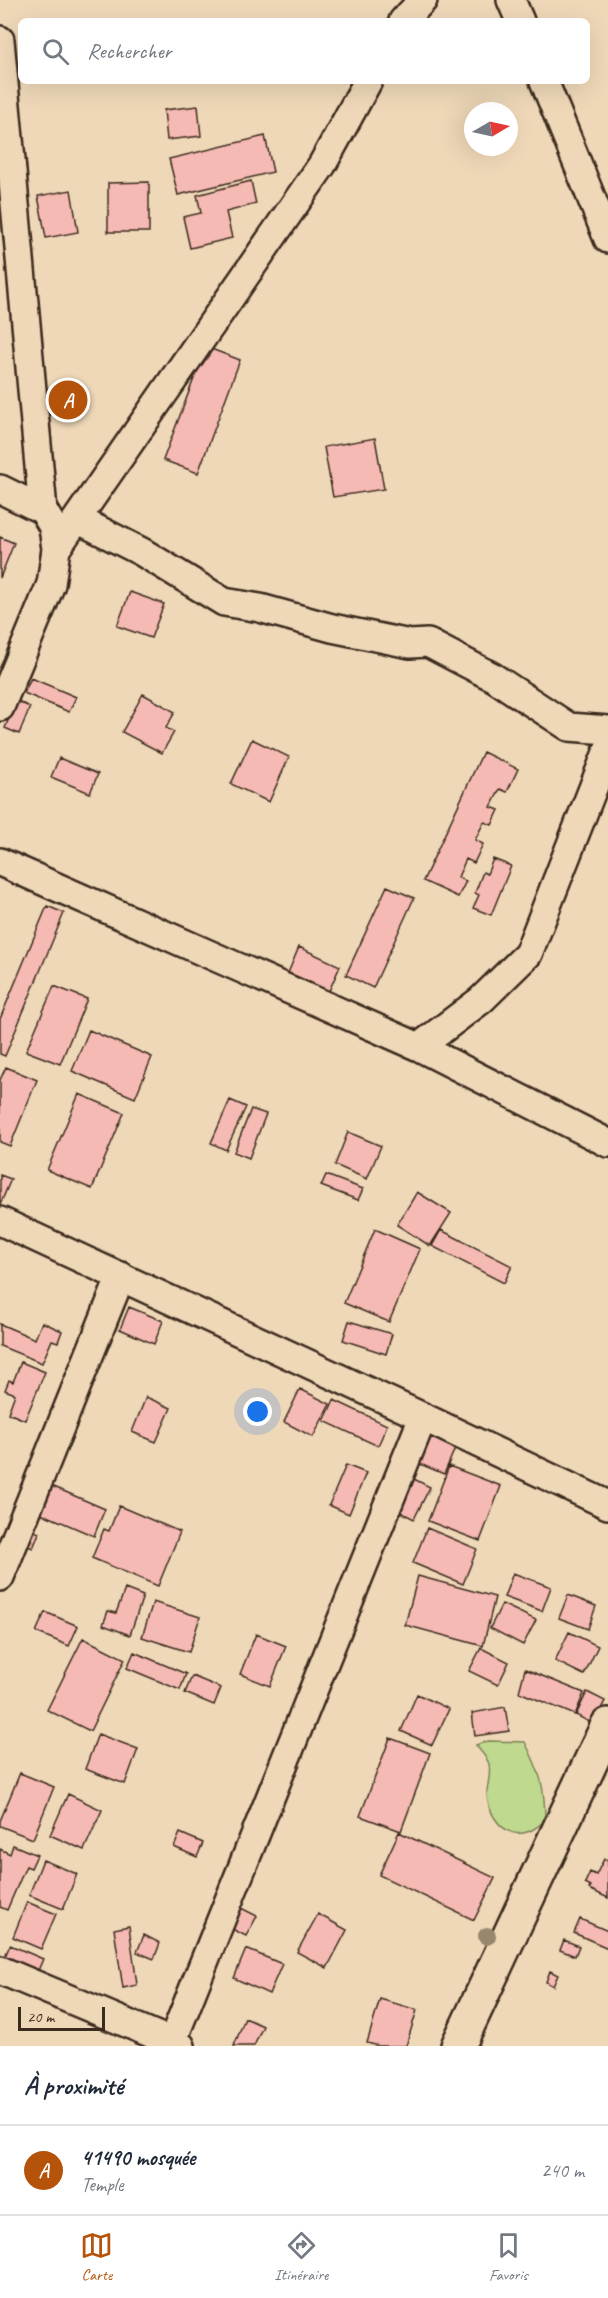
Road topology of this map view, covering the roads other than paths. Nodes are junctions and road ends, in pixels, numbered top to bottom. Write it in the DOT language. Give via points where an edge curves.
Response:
graph roads {
  1 [pos="423,0"];
  2 [pos="511,0"];
  3 [pos="406,18"];
  4 [pos="519,18"];
  5 [pos="0,40"];
  6 [pos="366,84"];
  7 [pos="545,84"];
  8 [pos="608,239"];
  9 [pos="0,489"];
  10 [pos="43,510"];
  11 [pos="77,519"];
  12 [pos="56,549"];
  13 [pos="0,707"];
  14 [pos="608,730"];
  15 [pos="608,750"];
  16 [pos="0,862"];
  17 [pos="419,1047"];
  18 [pos="608,1143"];
  19 [pos="0,1221"];
  20 [pos="121,1276"];
  21 [pos="423,1417"];
  22 [pos="608,1505"];
  23 [pos="0,1577"];
  24 [pos="608,1725"];
  25 [pos="0,1970"];
  26 [pos="176,2044"];
  27 [pos="458,2046"];
  1 -- 3 [label="street"];
  2 -- 4 [label="street"];
  5 -- 10 [label="street"];
  6 -- 11 [label="street" via="322,165"];
  7 -- 8 [label="street"];
  9 -- 10 [label="street"];
  10 -- 12 [label="street" via="53,527"];
  11 -- 12 [label="street"];
  11 -- 14 [label="street" via="142,552 224,602 410,645 428,643 494,677 569,727"];
  12 -- 13 [label="street" via="51,584"];
  15 -- 17 [label="street" via="528,954 481,1000"];
  16 -- 17 [label="street"];
  17 -- 18 [label="street"];
  19 -- 20 [label="street"];
  20 -- 21 [label="street"];
  20 -- 23 [label="street"];
  21 -- 22 [label="street"];
  21 -- 26 [label="street"];
  24 -- 27 [label="street"];
  25 -- 26 [label="street"];
}
